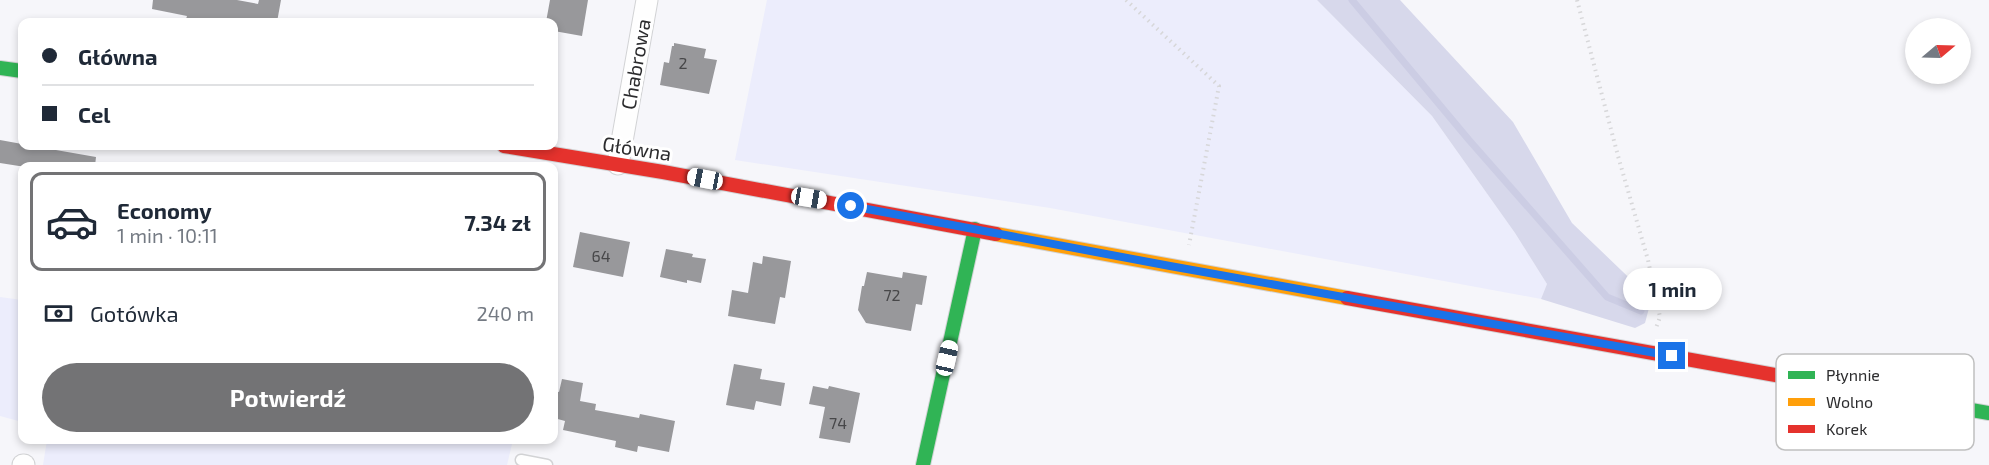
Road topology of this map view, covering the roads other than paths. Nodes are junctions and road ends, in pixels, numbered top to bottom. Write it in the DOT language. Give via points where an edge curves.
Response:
graph roads {
  1 [pos="647,0"];
  2 [pos="0,68"];
  3 [pos="18,71"];
  4 [pos="529,150"];
  5 [pos="618,164"];
  6 [pos="975,229"];
  7 [pos="1776,375"];
  8 [pos="1974,410"];
  9 [pos="1989,413"];
  10 [pos="521,460"];
  11 [pos="547,465"];
  12 [pos="923,465"];
  1 -- 5 [label="street, Chabrowa"];
  2 -- 3 [label="street"];
  4 -- 5 [label="street, Główna"];
  5 -- 6 [label="street, Główna"];
  6 -- 7 [label="street, Główna"];
  6 -- 12 [label="street"];
  8 -- 9 [label="street, Główna"];
  10 -- 11 [label="lane"];
}
